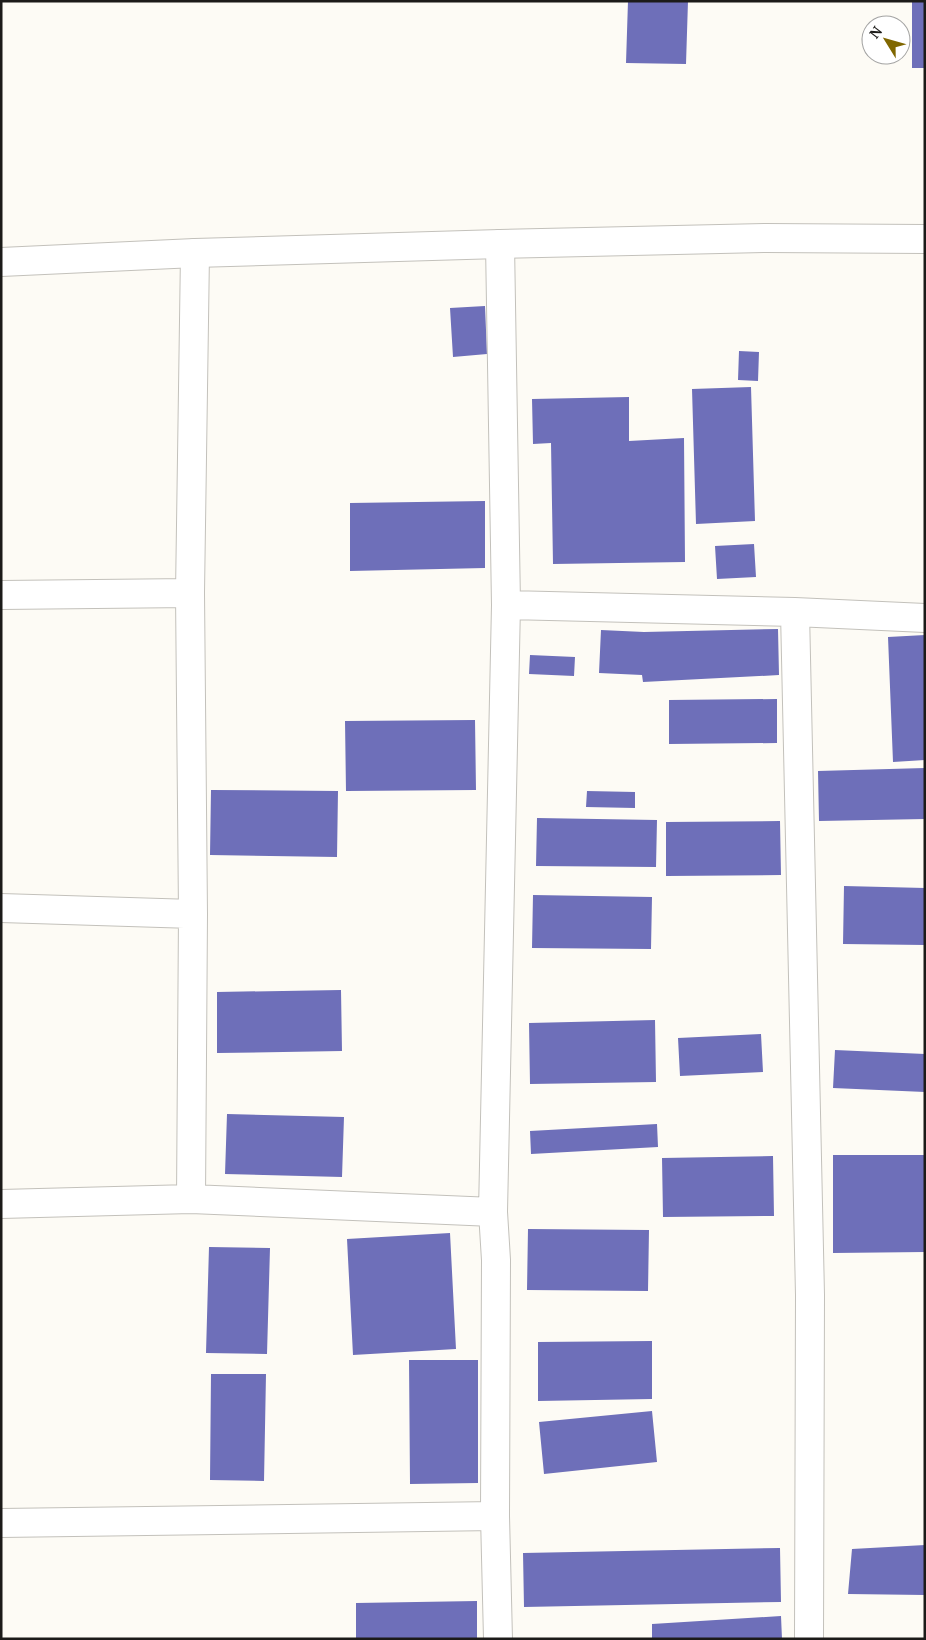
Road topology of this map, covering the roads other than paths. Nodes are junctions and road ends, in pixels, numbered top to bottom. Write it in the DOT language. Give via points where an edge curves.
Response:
graph roads {
  1 [pos="925,239"];
  2 [pos="500,244"];
  3 [pos="195,252"];
  4 [pos="1,262"];
  5 [pos="190,593"];
  6 [pos="1,594"];
  7 [pos="506,604"];
  8 [pos="795,612"];
  9 [pos="925,618"];
  10 [pos="1,908"];
  11 [pos="193,914"];
  12 [pos="191,1199"];
  13 [pos="1,1204"];
  14 [pos="493,1212"];
  15 [pos="495,1516"];
  16 [pos="1,1523"];
  17 [pos="498,1639"];
  18 [pos="809,1639"];
  1 -- 2 [label="street" via="766,238"];
  2 -- 3 [label="street"];
  2 -- 7 [label="street"];
  3 -- 4 [label="street"];
  3 -- 5 [label="street"];
  5 -- 6 [label="street"];
  5 -- 11 [label="street"];
  7 -- 8 [label="street"];
  7 -- 14 [label="street"];
  8 -- 9 [label="street"];
  8 -- 18 [label="street" via="810,1285"];
  10 -- 11 [label="street"];
  11 -- 12 [label="street"];
  12 -- 13 [label="street"];
  12 -- 14 [label="street"];
  14 -- 15 [label="street" via="496,1260"];
  15 -- 16 [label="street"];
  15 -- 17 [label="street"];
}
